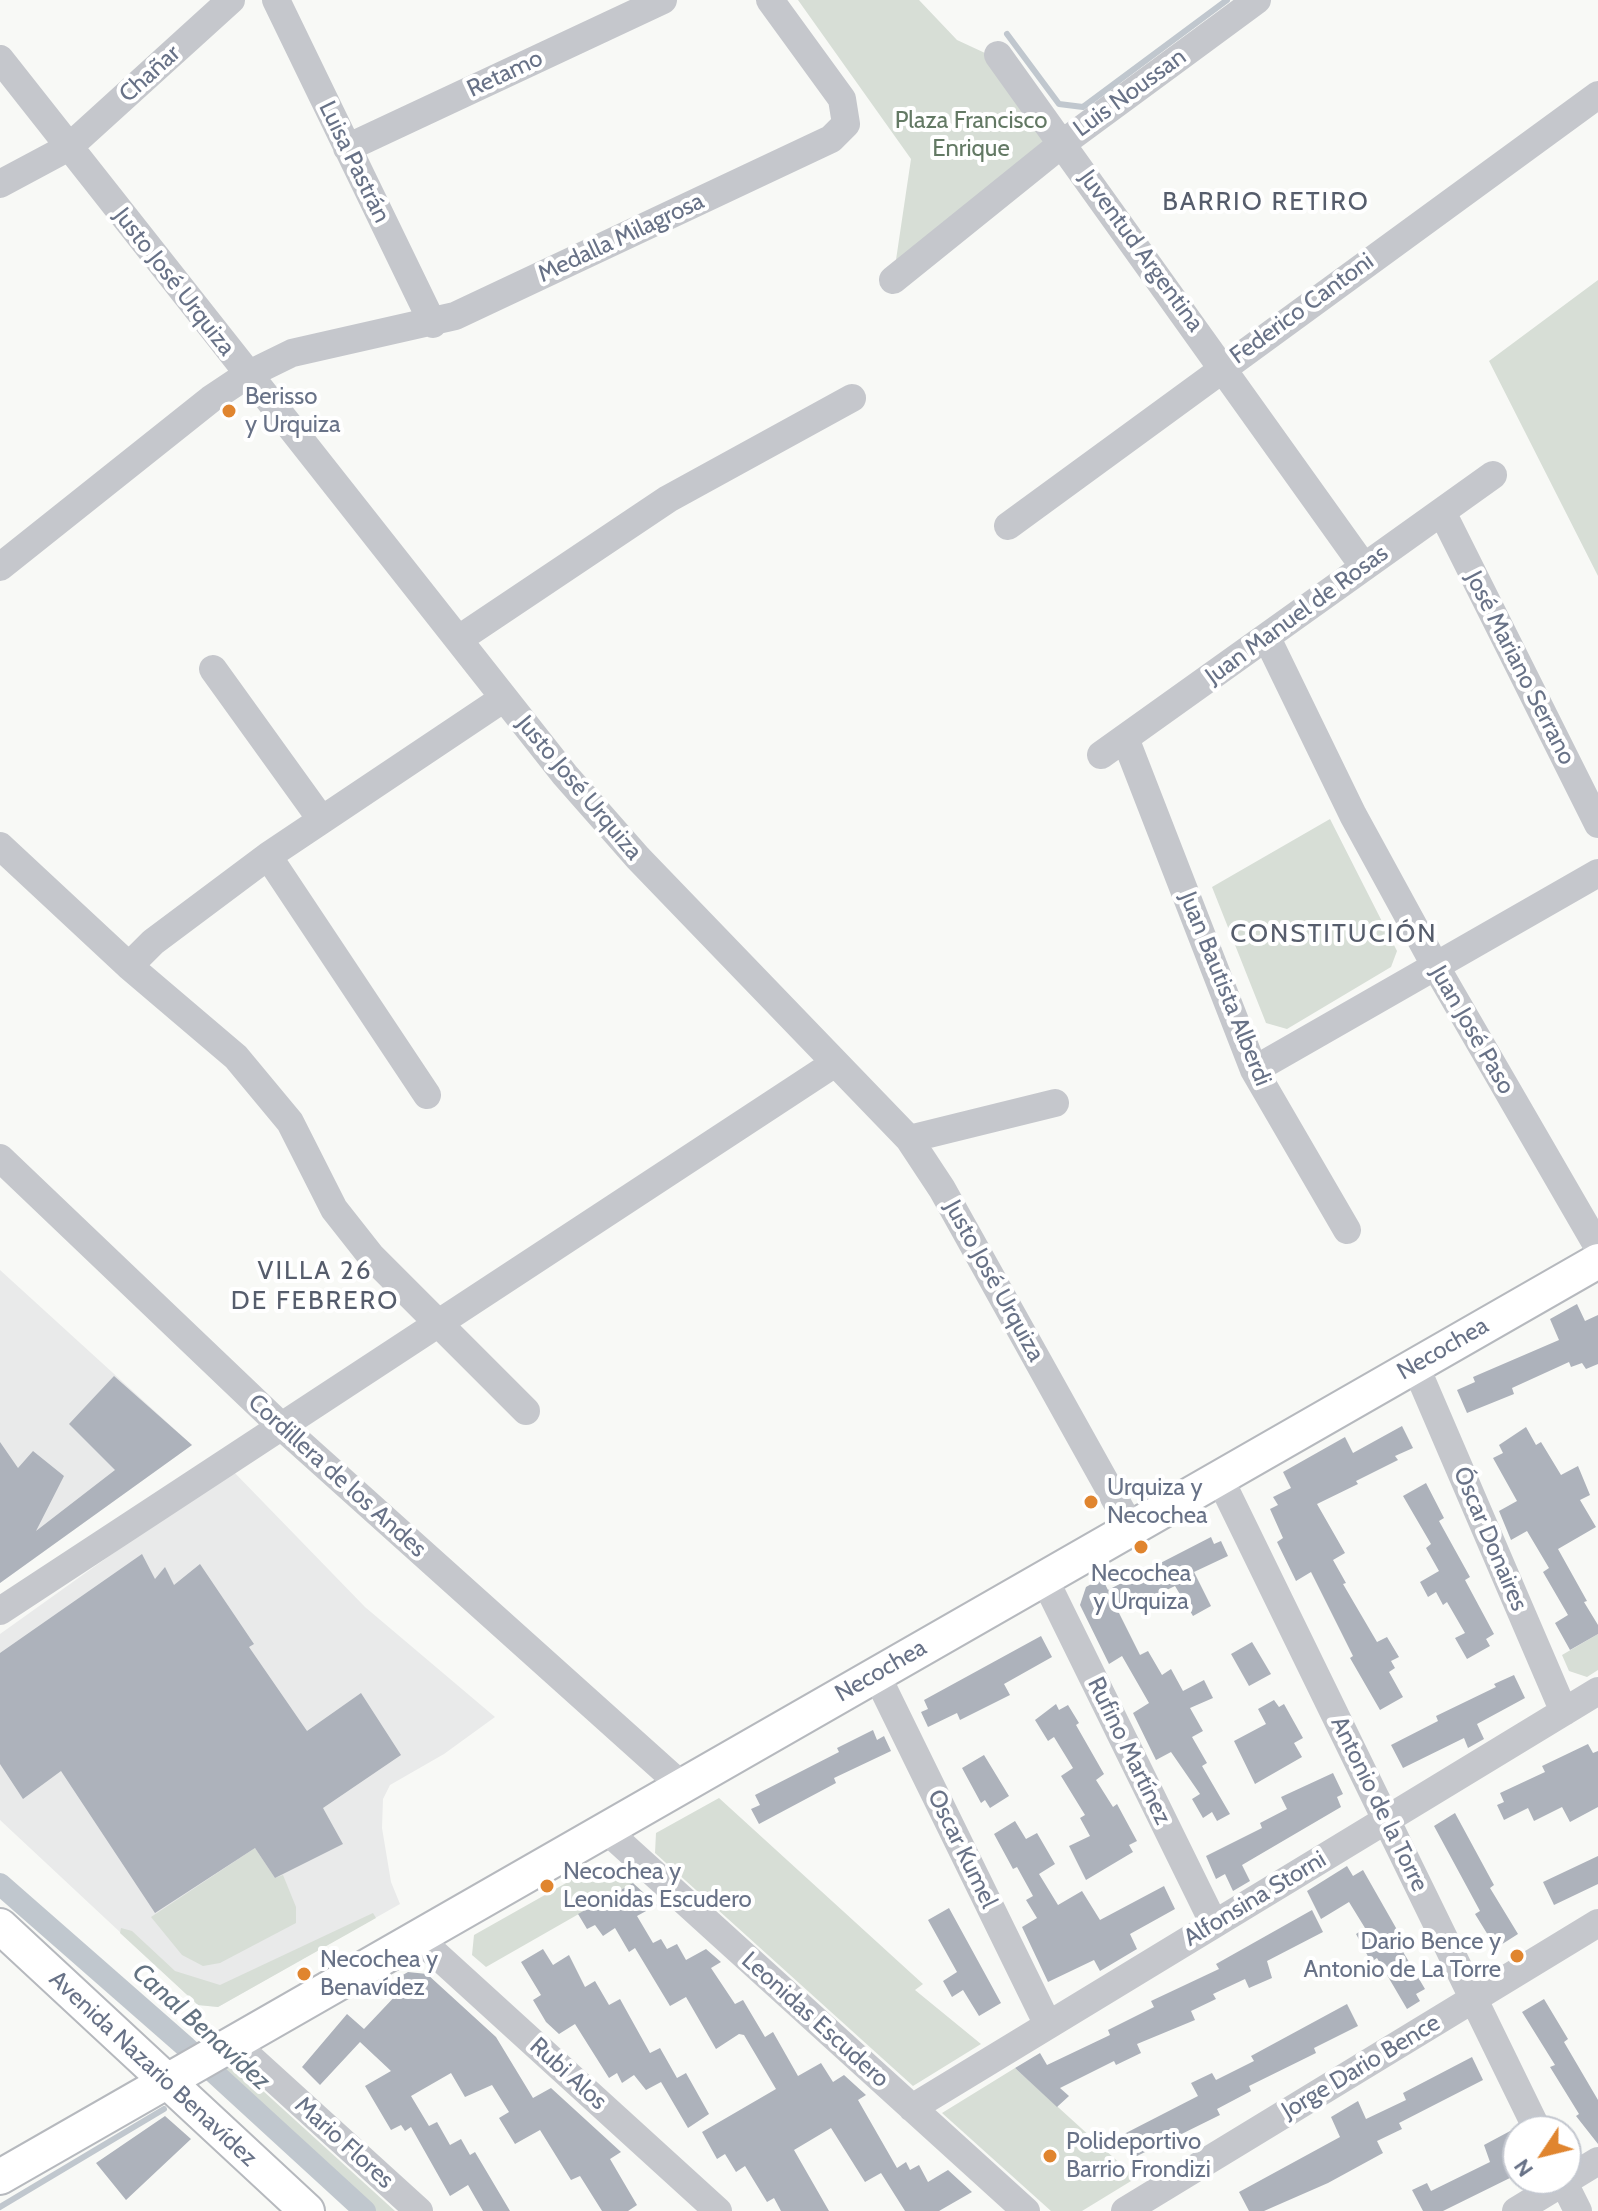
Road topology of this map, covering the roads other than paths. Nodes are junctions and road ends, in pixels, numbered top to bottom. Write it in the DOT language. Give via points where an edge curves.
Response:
graph roads {
  1 [pos="231,0"];
  2 [pos="276,0"];
  3 [pos="663,0"];
  4 [pos="770,0"];
  5 [pos="1257,0"];
  6 [pos="998,55"];
  7 [pos="0,59"];
  8 [pos="1598,95"];
  9 [pos="1063,143"];
  10 [pos="69,147"];
  11 [pos="347,148"];
  12 [pos="0,184"];
  13 [pos="893,280"];
  14 [pos="433,324"];
  15 [pos="1224,366"];
  16 [pos="247,375"];
  17 [pos="852,398"];
  18 [pos="1493,475"];
  19 [pos="1442,512"];
  20 [pos="1008,526"];
  21 [pos="0,567"];
  22 [pos="1364,567"];
  23 [pos="1267,638"];
  24 [pos="459,639"];
  25 [pos="213,669"];
  26 [pos="504,698"];
  27 [pos="1125,738"];
  28 [pos="1101,755"];
  29 [pos="321,819"];
  30 [pos="1598,824"];
  31 [pos="0,846"];
  32 [pos="268,856"];
  33 [pos="1598,873"];
  34 [pos="129,966"];
  35 [pos="1436,967"];
  36 [pos="835,1063"];
  37 [pos="1254,1070"];
  38 [pos="427,1095"];
  39 [pos="1055,1103"];
  40 [pos="909,1139"];
  41 [pos="0,1158"];
  42 [pos="1347,1230"];
  43 [pos="1598,1247"];
  44 [pos="1598,1261"];
  45 [pos="435,1324"];
  46 [pos="1415,1365"];
  47 [pos="526,1411"];
  48 [pos="281,1426"];
  49 [pos="1219,1477"];
  50 [pos="1131,1528"];
  51 [pos="1044,1578"];
  52 [pos="0,1611"];
  53 [pos="876,1674"];
  54 [pos="1598,1691"];
  55 [pos="1564,1712"];
  56 [pos="681,1785"];
  57 [pos="1386,1820"];
  58 [pos="605,1829"];
  59 [pos="1598,1923"];
  60 [pos="1214,1924"];
  61 [pos="0,1926"];
  62 [pos="417,1937"];
  63 [pos="1474,1999"];
  64 [pos="1048,2025"];
  65 [pos="212,2054"];
  66 [pos="164,2081"];
  67 [pos="912,2108"];
  68 [pos="1530,2115"];
  69 [pos="0,2177"];
  70 [pos="1540,2195"];
  71 [pos="307,2211"];
  72 [pos="419,2211"];
  73 [pos="718,2211"];
  74 [pos="1026,2211"];
  75 [pos="1125,2211"];
  76 [pos="1516,2211"];
  1 -- 10 [label="street, Chañar"];
  2 -- 11 [label="street, Luisa Pastrán"];
  3 -- 11 [label="street, Retamo"];
  4 -- 14 [label="street, Medalla Milagrosa" via="842,99 846,124 831,139"];
  5 -- 9 [label="street, Luis Noussan"];
  6 -- 9 [label="street, Juventud Argentina"];
  7 -- 10 [label="street, Justo José Urquiza"];
  8 -- 15 [label="street, Federico Cantoni"];
  9 -- 13 [label="street, Luis Noussan"];
  9 -- 15 [label="street, Juventud Argentina"];
  10 -- 12 [label="street, Chañar"];
  10 -- 16 [label="street, Justo José Urquiza"];
  11 -- 14 [label="street, Luisa Pastrán"];
  14 -- 16 [label="street, Medalla Milagrosa" via="292,353"];
  15 -- 20 [label="street, Federico Cantoni"];
  15 -- 22 [label="street, Juventud Argentina"];
  16 -- 21 [label="street, Medalla Milagrosa"];
  16 -- 24 [label="street, Justo José Urquiza"];
  17 -- 24 [label="street" via="668,499"];
  18 -- 19 [label="street, Juan Manuel de Rosas"];
  19 -- 22 [label="street, Juan Manuel de Rosas"];
  19 -- 30 [label="street, José Mariano Serrano"];
  22 -- 23 [label="street, Juan Manuel de Rosas"];
  23 -- 27 [label="street, Juan Manuel de Rosas"];
  23 -- 35 [label="street, Juan José Paso" via="1353,815"];
  24 -- 26 [label="street, Justo José Urquiza"];
  25 -- 29 [label="street"];
  26 -- 29 [label="street"];
  26 -- 36 [label="street, Justo José Urquiza" via="638,858"];
  27 -- 28 [label="street, Juan Manuel de Rosas"];
  27 -- 37 [label="street, Juan Bautista Alberdi"];
  29 -- 32 [label="street"];
  31 -- 34 [label="street"];
  32 -- 34 [label="street"];
  32 -- 38 [label="street"];
  33 -- 35 [label="street"];
  34 -- 45 [label="street" via="236,1057 290,1122 334,1209"];
  35 -- 37 [label="street"];
  35 -- 43 [label="street, Juan José Paso"];
  36 -- 40 [label="street, Justo José Urquiza"];
  36 -- 45 [label="street"];
  37 -- 42 [label="street, Juan Bautista Alberdi"];
  39 -- 40 [label="street"];
  40 -- 50 [label="street, Justo José Urquiza"];
  41 -- 48 [label="street, Cordillera de los Andes"];
  44 -- 46 [label="main road, Necochea"];
  45 -- 47 [label="street"];
  45 -- 48 [label="street"];
  46 -- 49 [label="main road, Necochea"];
  46 -- 55 [label="street, Óscar Donaires"];
  48 -- 52 [label="street"];
  48 -- 56 [label="street, Cordillera de los Andes"];
  49 -- 50 [label="main road, Necochea"];
  49 -- 57 [label="street, Antonio de la Torre"];
  50 -- 51 [label="main road, Necochea"];
  51 -- 53 [label="main road, Necochea"];
  51 -- 60 [label="street, Rufino Martínez"];
  53 -- 56 [label="main road, Necochea"];
  53 -- 64 [label="street, Oscar Kumel"];
  54 -- 55 [label="street, Alfonsina Storni"];
  55 -- 57 [label="street, Alfonsina Storni"];
  56 -- 58 [label="main road, Necochea"];
  57 -- 60 [label="street, Alfonsina Storni"];
  57 -- 63 [label="street, Antonio de la Torre"];
  58 -- 62 [label="main road, Necochea"];
  58 -- 67 [label="street, Leonidas Escudero"];
  59 -- 63 [label="street, Jorge Dario Bence"];
  60 -- 64 [label="street, Alfonsina Storni"];
  61 -- 66 [label="main road, Avenida Nazario Benavídez"];
  62 -- 65 [label="main road, Necochea"];
  62 -- 73 [label="street, Rubi Alos"];
  63 -- 68 [label="street, Antonio de la Torre"];
  63 -- 75 [label="street, Jorge Dario Bence"];
  64 -- 67 [label="street, Alfonsina Storni"];
  65 -- 66 [label="main road, Necochea"];
  65 -- 72 [label="street, Mario Flores"];
  66 -- 69 [label="main road, Necochea"];
  66 -- 71 [label="main road, Avenida Nazario Benavídez"];
  67 -- 74 [label="street, Leonidas Escudero"];
  70 -- 76 [label="street"];
}
